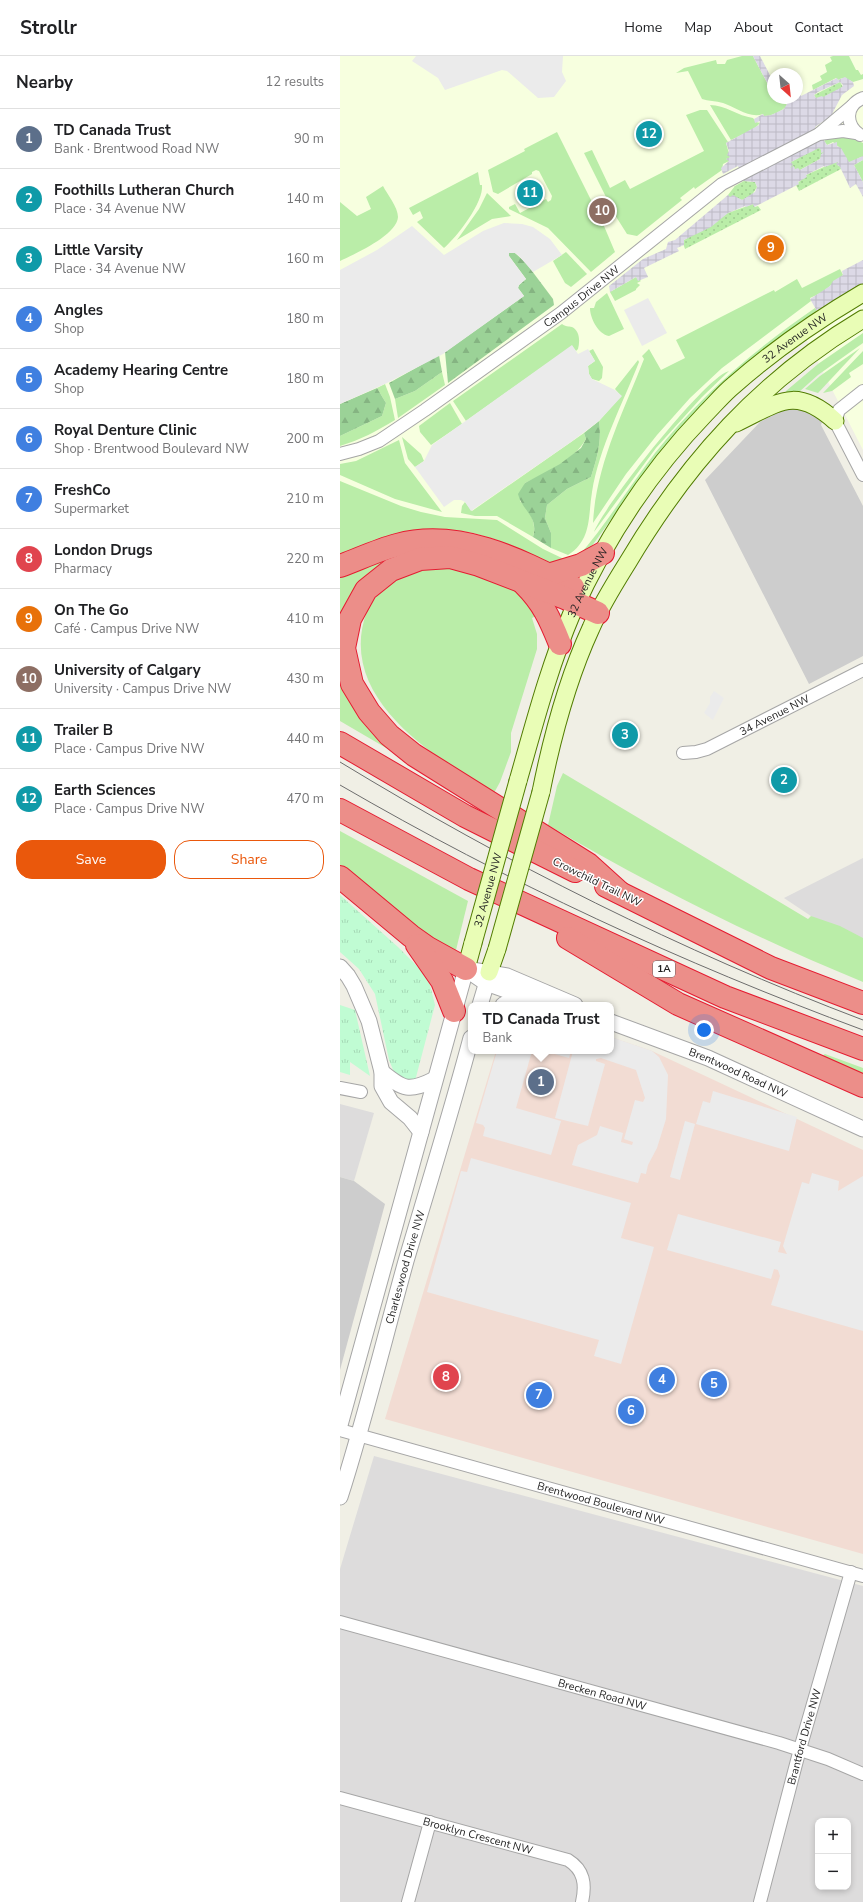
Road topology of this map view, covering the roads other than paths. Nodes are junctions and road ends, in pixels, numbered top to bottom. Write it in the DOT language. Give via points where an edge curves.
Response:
graph roads {
  1 [pos="863,98"];
  2 [pos="852,106"];
  3 [pos="819,134"];
  4 [pos="860,135"];
  5 [pos="863,293"];
  6 [pos="863,319"];
  7 [pos="863,391"];
  8 [pos="835,421"];
  9 [pos="727,428"];
  10 [pos="340,454"];
  11 [pos="863,475"];
  12 [pos="603,552"];
  13 [pos="340,566"];
  14 [pos="548,575"];
  15 [pos="522,581"];
  16 [pos="579,598"];
  17 [pos="601,608"];
  18 [pos="560,644"];
  19 [pos="863,670"];
  20 [pos="340,743"];
  21 [pos="683,753"];
  22 [pos="340,810"];
  23 [pos="340,877"];
  24 [pos="469,879"];
  25 [pos="619,892"];
  26 [pos="411,936"];
  27 [pos="340,968"];
  28 [pos="466,969"];
  29 [pos="488,978"];
  30 [pos="481,1002"];
  31 [pos="541,1002"];
  32 [pos="568,1002"];
  33 [pos="863,1003"];
  34 [pos="454,1011"];
  35 [pos="614,1023"];
  36 [pos="468,1049"];
  37 [pos="863,1049"];
  38 [pos="382,1072"];
  39 [pos="435,1079"];
  40 [pos="863,1086"];
  41 [pos="340,1088"];
  42 [pos="361,1092"];
  43 [pos="863,1129"];
  44 [pos="421,1132"];
  45 [pos="340,1425"];
  46 [pos="340,1430"];
  47 [pos="360,1436"];
  48 [pos="340,1497"];
  49 [pos="851,1572"];
  50 [pos="863,1576"];
  51 [pos="340,1622"];
  52 [pos="800,1749"];
  53 [pos="863,1774"];
  54 [pos="340,1798"];
  55 [pos="430,1822"];
  56 [pos="408,1902"];
  57 [pos="582,1902"];
  58 [pos="760,1902"];
  1 -- 2 [label="street, Campus Drive NW"];
  2 -- 3 [label="street, Campus Drive NW"];
  2 -- 4 [label="street" via="849,123"];
  3 -- 4 [label="street, Campus Drive NW" via="843,131"];
  3 -- 10 [label="street, Campus Drive NW" via="722,184 561,313 425,410 379,441"];
  5 -- 12 [label="main road, 32 Avenue NW" via="797,334 734,385 677,443 628,509"];
  6 -- 9 [label="main road, 32 Avenue NW" via="811,353 752,401"];
  7 -- 8 [label="street" via="839,410"];
  8 -- 9 [label="main road" via="817,406 794,400 783,402"];
  8 -- 11 [label="street"];
  9 -- 17 [label="main road, 32 Avenue NW" via="653,519"];
  12 -- 14 [label="highway" via="581,565"];
  12 -- 16 [label="main road, 32 Avenue NW"];
  13 -- 14 [label="highway" via="398,545 432,540 467,543 501,553"];
  14 -- 16 [label="highway"];
  15 -- 16 [label="highway"];
  15 -- 18 [label="highway" via="538,598 548,614"];
  15 -- 25 [label="highway" via="479,564 450,557 420,559 391,570 366,590 350,619 344,648 352,684 369,712 389,734 414,755 588,864"];
  16 -- 17 [label="highway"];
  16 -- 18 [label="main road, 32 Avenue NW"];
  17 -- 29 [label="main road, 32 Avenue NW, bridge" via="585,642 566,696"];
  18 -- 28 [label="main road, 32 Avenue NW, bridge" via="543,692"];
  19 -- 21 [label="street, 34 Avenue NW" via="707,749"];
  20 -- 25 [label="highway, Crowchild Trail NW" via="465,816"];
  22 -- 24 [label="highway, 1A"];
  23 -- 26 [label="highway"];
  24 -- 37 [label="highway, 1A" via="725,997"];
  24 -- 40 [label="highway" via="678,1004"];
  25 -- 33 [label="highway, Crowchild Trail NW" via="771,968"];
  26 -- 28 [label="highway"];
  26 -- 34 [label="highway" via="442,981"];
  27 -- 38 [label="street" via="354,986 369,1021"];
  28 -- 29 [label="street"];
  28 -- 34 [label="street, Charleswood Drive NW"];
  29 -- 30 [label="street"];
  29 -- 31 [label="street"];
  29 -- 32 [label="street" via="507,976"];
  34 -- 39 [label="street, Charleswood Drive NW"];
  35 -- 43 [label="street, Brentwood Road NW" via="708,1058"];
  36 -- 47 [label="street, Charleswood Drive NW" via="406,1262"];
  38 -- 39 [label="street" via="406,1088 418,1087"];
  38 -- 44 [label="street" via="382,1086 391,1102 410,1118"];
  39 -- 44 [label="street, Charleswood Drive NW"];
  41 -- 42 [label="street"];
  44 -- 45 [label="street, Charleswood Drive NW"];
  46 -- 47 [label="street, Brentwood Boulevard NW"];
  47 -- 48 [label="street, Charleswood Drive NW"];
  47 -- 49 [label="street, Brentwood Boulevard NW"];
  49 -- 50 [label="street, Brentwood Boulevard NW"];
  49 -- 52 [label="street, Brantford Drive NW"];
  51 -- 52 [label="street, Brecken Road NW"];
  52 -- 53 [label="street, Brecken Road NW"];
  52 -- 58 [label="street, Brantford Drive NW"];
  54 -- 55 [label="street, Brooklyn Crescent NW"];
  55 -- 56 [label="street"];
  55 -- 57 [label="street, Brooklyn Crescent NW" via="568,1860 575,1864 582,1874 585,1887"];
}
